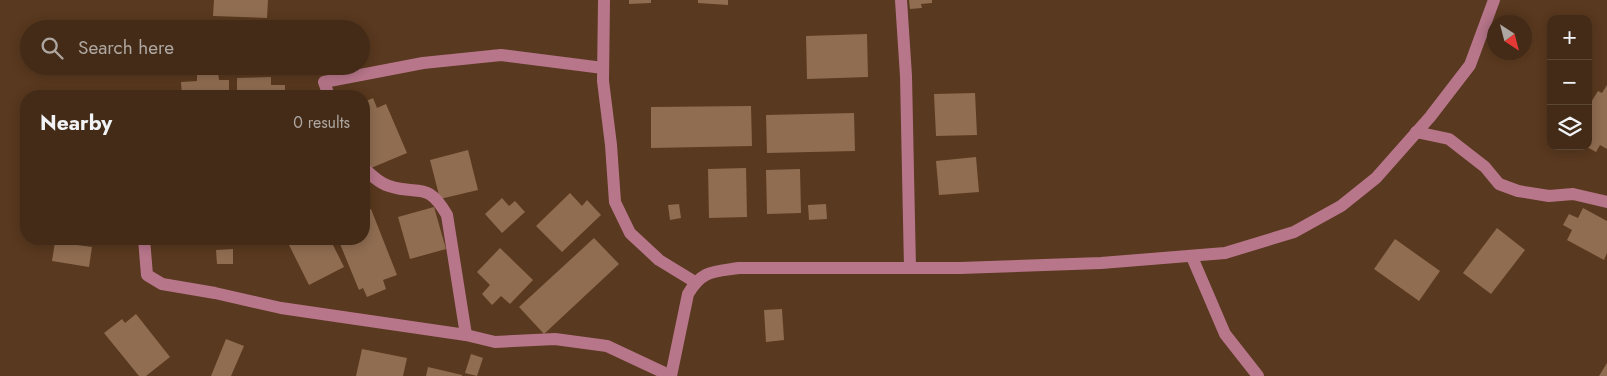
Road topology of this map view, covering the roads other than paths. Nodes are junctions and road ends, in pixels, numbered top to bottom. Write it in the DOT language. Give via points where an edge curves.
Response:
graph roads {
  1 [pos="604,0"];
  2 [pos="901,0"];
  3 [pos="1494,0"];
  4 [pos="603,68"];
  5 [pos="370,73"];
  6 [pos="360,75"];
  7 [pos="327,90"];
  8 [pos="1416,132"];
  9 [pos="370,172"];
  10 [pos="1607,202"];
  11 [pos="144,245"];
  12 [pos="1192,257"];
  13 [pos="910,268"];
  14 [pos="695,282"];
  15 [pos="466,335"];
  16 [pos="671,376"];
  17 [pos="1258,376"];
  1 -- 4 [label="street"];
  2 -- 13 [label="street"];
  3 -- 8 [label="street" via="1470,65"];
  4 -- 5 [label="street" via="501,55 423,63"];
  4 -- 14 [label="street" via="615,202 630,233 659,260"];
  6 -- 7 [label="street" via="324,82"];
  8 -- 10 [label="street" via="1449,139 1485,167 1498,184 1518,191 1549,196 1573,194"];
  8 -- 12 [label="street" via="1376,178 1341,206 1294,232 1225,252"];
  9 -- 15 [label="street" via="388,186 422,190 438,200 447,216"];
  11 -- 15 [label="street" via="147,275 162,284 281,308"];
  12 -- 13 [label="street"];
  12 -- 17 [label="street" via="1225,334"];
  13 -- 14 [label="street" via="739,268 708,272"];
  14 -- 16 [label="street" via="688,294"];
  15 -- 16 [label="street" via="495,342 555,339 608,346"];
}
